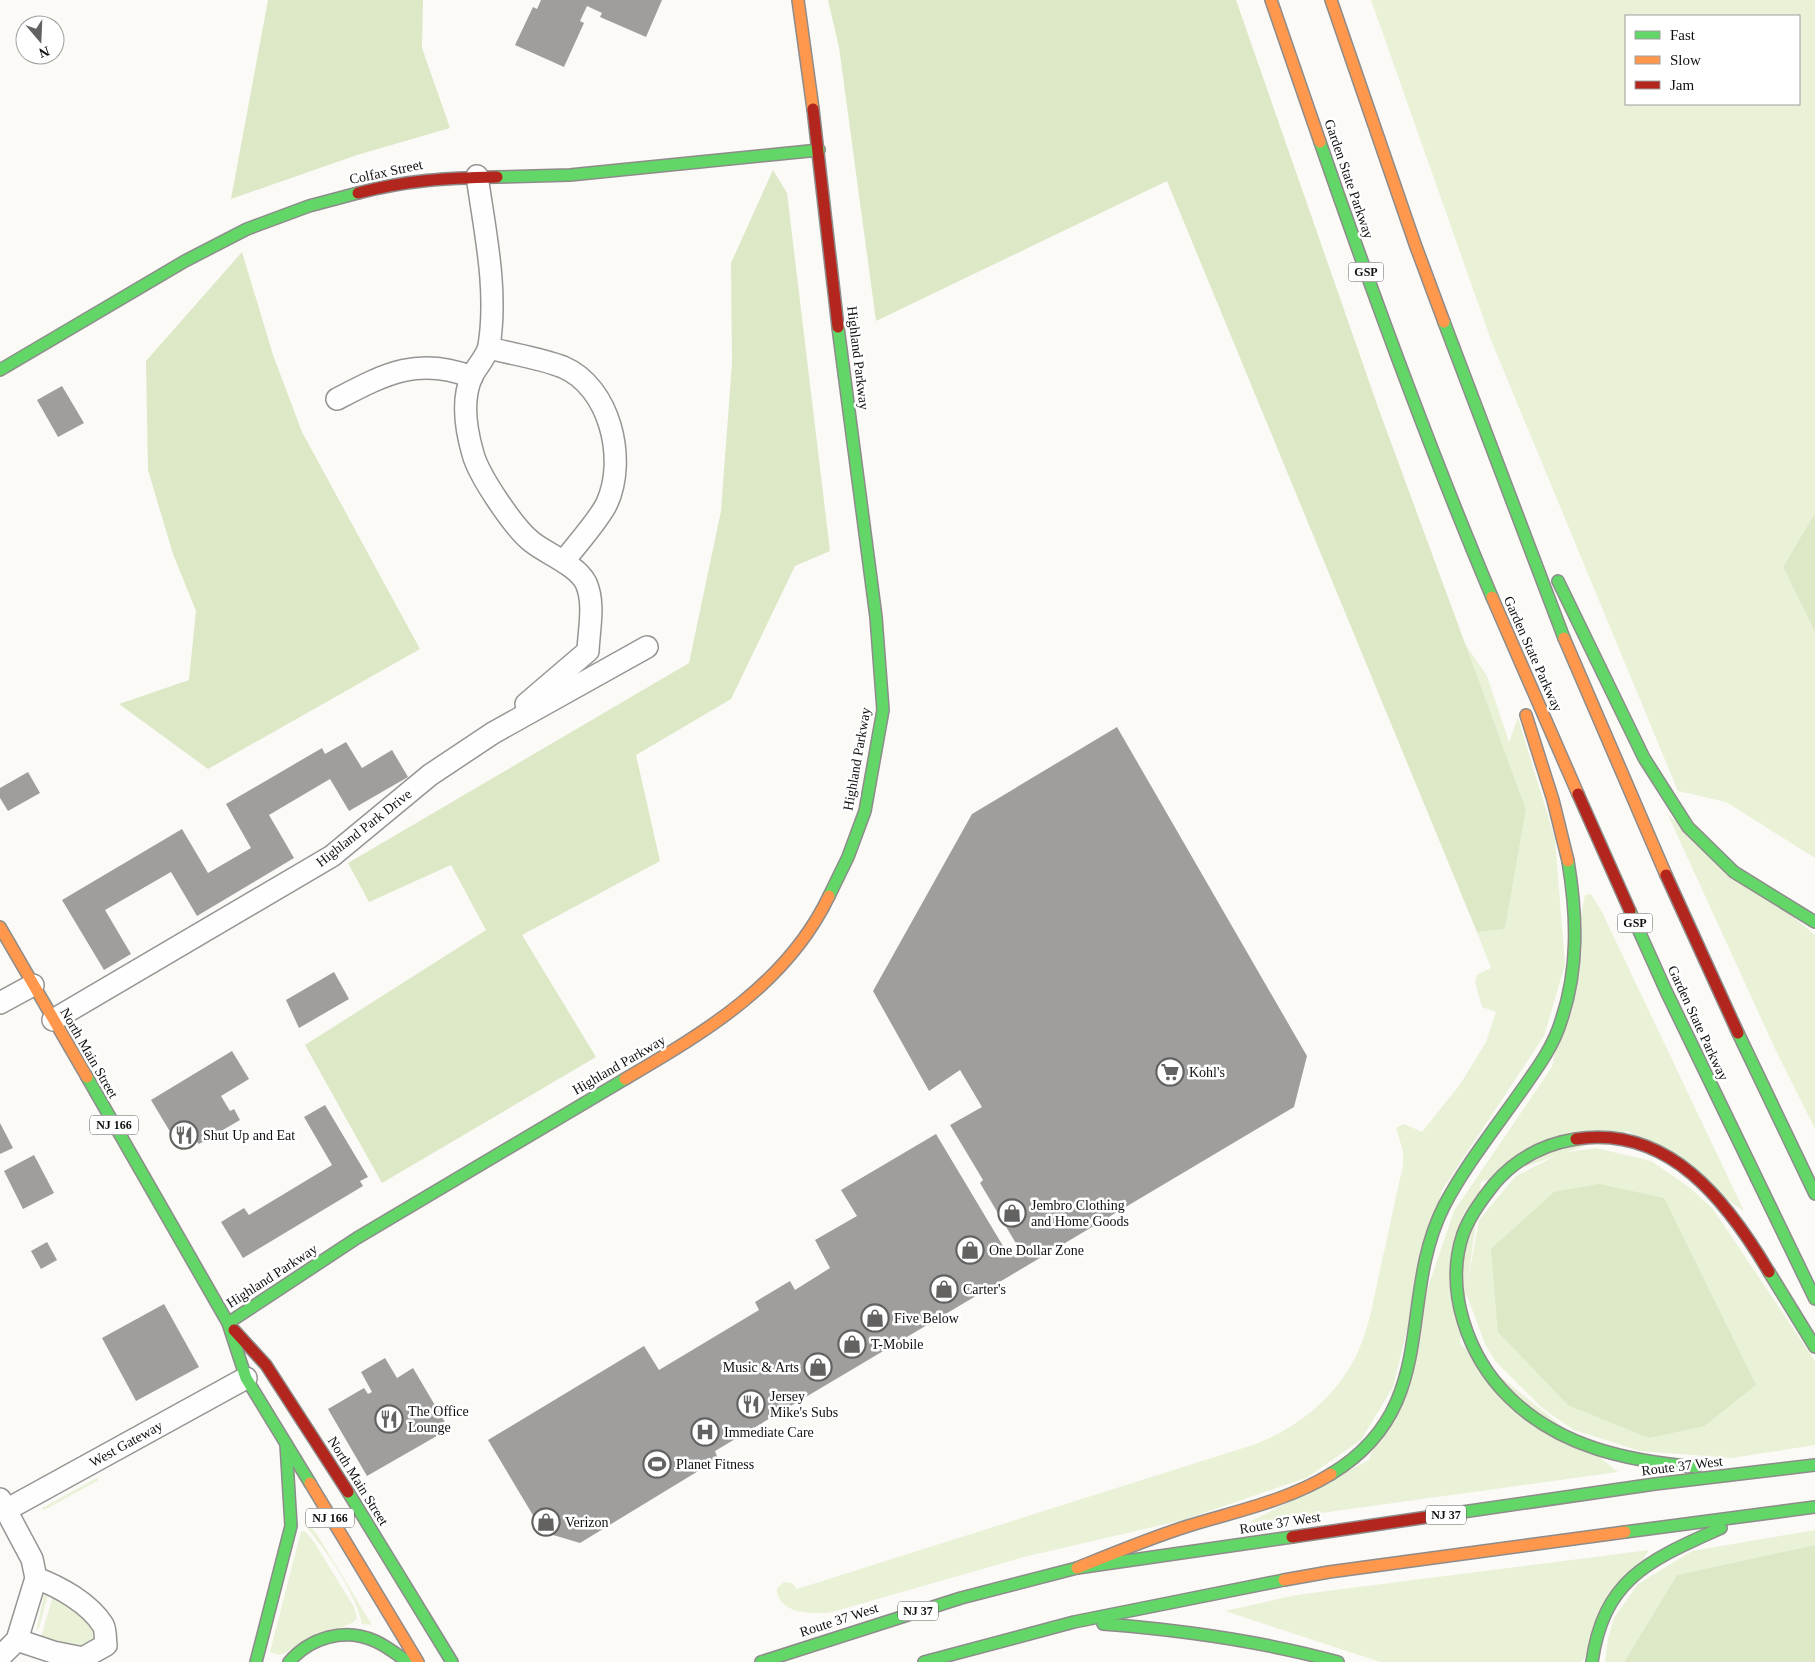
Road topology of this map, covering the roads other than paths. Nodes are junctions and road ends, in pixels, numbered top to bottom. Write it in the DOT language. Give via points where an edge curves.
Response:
graph roads {
  1 [pos="798,0"];
  2 [pos="1271,0"];
  3 [pos="1331,0"];
  4 [pos="819,150"];
  5 [pos="477,176"];
  6 [pos="488,348"];
  7 [pos="0,370"];
  8 [pos="472,377"];
  9 [pos="337,399"];
  10 [pos="1523,526"];
  11 [pos="1468,541"];
  12 [pos="564,561"];
  13 [pos="647,647"];
  14 [pos="1512,673"];
  15 [pos="1521,701"];
  16 [pos="493,733"];
  17 [pos="1815,922"];
  18 [pos="0,927"];
  19 [pos="33,985"];
  20 [pos="0,1003"];
  21 [pos="53,1020"];
  22 [pos="1815,1194"];
  23 [pos="1815,1299"];
  24 [pos="228,1323"];
  25 [pos="1815,1347"];
  26 [pos="246,1378"];
  27 [pos="286,1444"];
  28 [pos="1815,1465"];
  29 [pos="1760,1472"];
  30 [pos="3,1504"];
  31 [pos="1815,1507"];
  32 [pos="1751,1516"];
  33 [pos="1077,1568"];
  34 [pos="36,1578"];
  35 [pos="1074,1622"];
  36 [pos="17,1640"];
  37 [pos="0,1657"];
  38 [pos="256,1662"];
  39 [pos="290,1662"];
  40 [pos="408,1662"];
  41 [pos="418,1662"];
  42 [pos="452,1662"];
  43 [pos="761,1662"];
  44 [pos="924,1662"];
  45 [pos="1338,1662"];
  46 [pos="1592,1662"];
  1 -- 4 [label="main road, Highland Parkway"];
  2 -- 11 [label="main road, Garden State Parkway / GSP" via="1353,237"];
  3 -- 10 [label="main road" via="1415,244"];
  4 -- 5 [label="main road, Colfax Street" via="570,175"];
  4 -- 24 [label="main road, Highland Parkway" via="876,617 883,710 865,811 848,858 819,918 785,966 724,1018 669,1054 357,1238"];
  5 -- 6 [label="street" via="492,292"];
  5 -- 7 [label="main road, Colfax Street" via="431,178 387,185 308,206 247,229"];
  6 -- 8 [label="street"];
  6 -- 12 [label="street" via="564,367 583,381 603,407 614,437 617,460 607,503"];
  8 -- 9 [label="street" via="448,368 417,368 381,376"];
  8 -- 12 [label="street" via="466,400 467,426 476,463 504,509 531,541"];
  10 -- 17 [label="main road" via="1578,619 1644,758 1688,827 1734,872"];
  10 -- 22 [label="main road" via="1573,662 1638,814 1718,992"];
  11 -- 14 [label="main road"];
  11 -- 23 [label="main road, Garden State Parkway / GSP" via="1666,991"];
  12 -- 16 [label="street" via="585,582 591,601 588,651"];
  13 -- 16 [label="street, Highland Park Drive"];
  15 -- 33 [label="main road" via="1553,797 1568,862 1574,924 1570,988 1560,1025 1546,1053 1456,1184 1436,1224 1405,1381 1390,1419 1376,1439 1353,1460 1305,1488 1254,1508 1168,1532"];
  16 -- 21 [label="street, Highland Park Drive" via="430,775 332,856"];
  18 -- 19 [label="main road, North Main Street / NJ 166"];
  19 -- 20 [label="street"];
  19 -- 21 [label="main road, North Main Street / NJ 166"];
  21 -- 24 [label="main road, North Main Street / NJ 166"];
  24 -- 26 [label="main road, North Main Street / NJ 166"];
  24 -- 42 [label="main road, North Main Street / NJ 166" via="266,1365 320,1446"];
  25 -- 29 [label="main road" via="1748,1241 1710,1190 1671,1159 1643,1146 1613,1138 1581,1138 1535,1152 1497,1179 1479,1201 1466,1226 1457,1253 1455,1280 1461,1320 1486,1369 1513,1401 1563,1436 1611,1455 1641,1462"];
  26 -- 27 [label="main road, North Main Street / NJ 166"];
  26 -- 30 [label="street, West Gateway"];
  27 -- 38 [label="main road" via="292,1526"];
  27 -- 41 [label="main road, North Main Street / NJ 166"];
  28 -- 29 [label="main road, Route 37 West / NJ 37"];
  29 -- 33 [label="main road, Route 37 West / NJ 37" via="1656,1484"];
  30 -- 34 [label="street" via="32,1560"];
  31 -- 32 [label="main road"];
  32 -- 35 [label="main road" via="1329,1572"];
  32 -- 46 [label="main road" via="1668,1552 1626,1581 1602,1616"];
  33 -- 43 [label="main road, Route 37 West / NJ 37" via="952,1600"];
  34 -- 36 [label="street"];
  34 -- 36 [label="street" via="77,1599 104,1626 106,1645 83,1658"];
  35 -- 44 [label="main road"];
  35 -- 45 [label="main road" via="1193,1632 1268,1644"];
  36 -- 37 [label="street"];
  39 -- 40 [label="main road" via="306,1645 328,1636 368,1638"];
}
